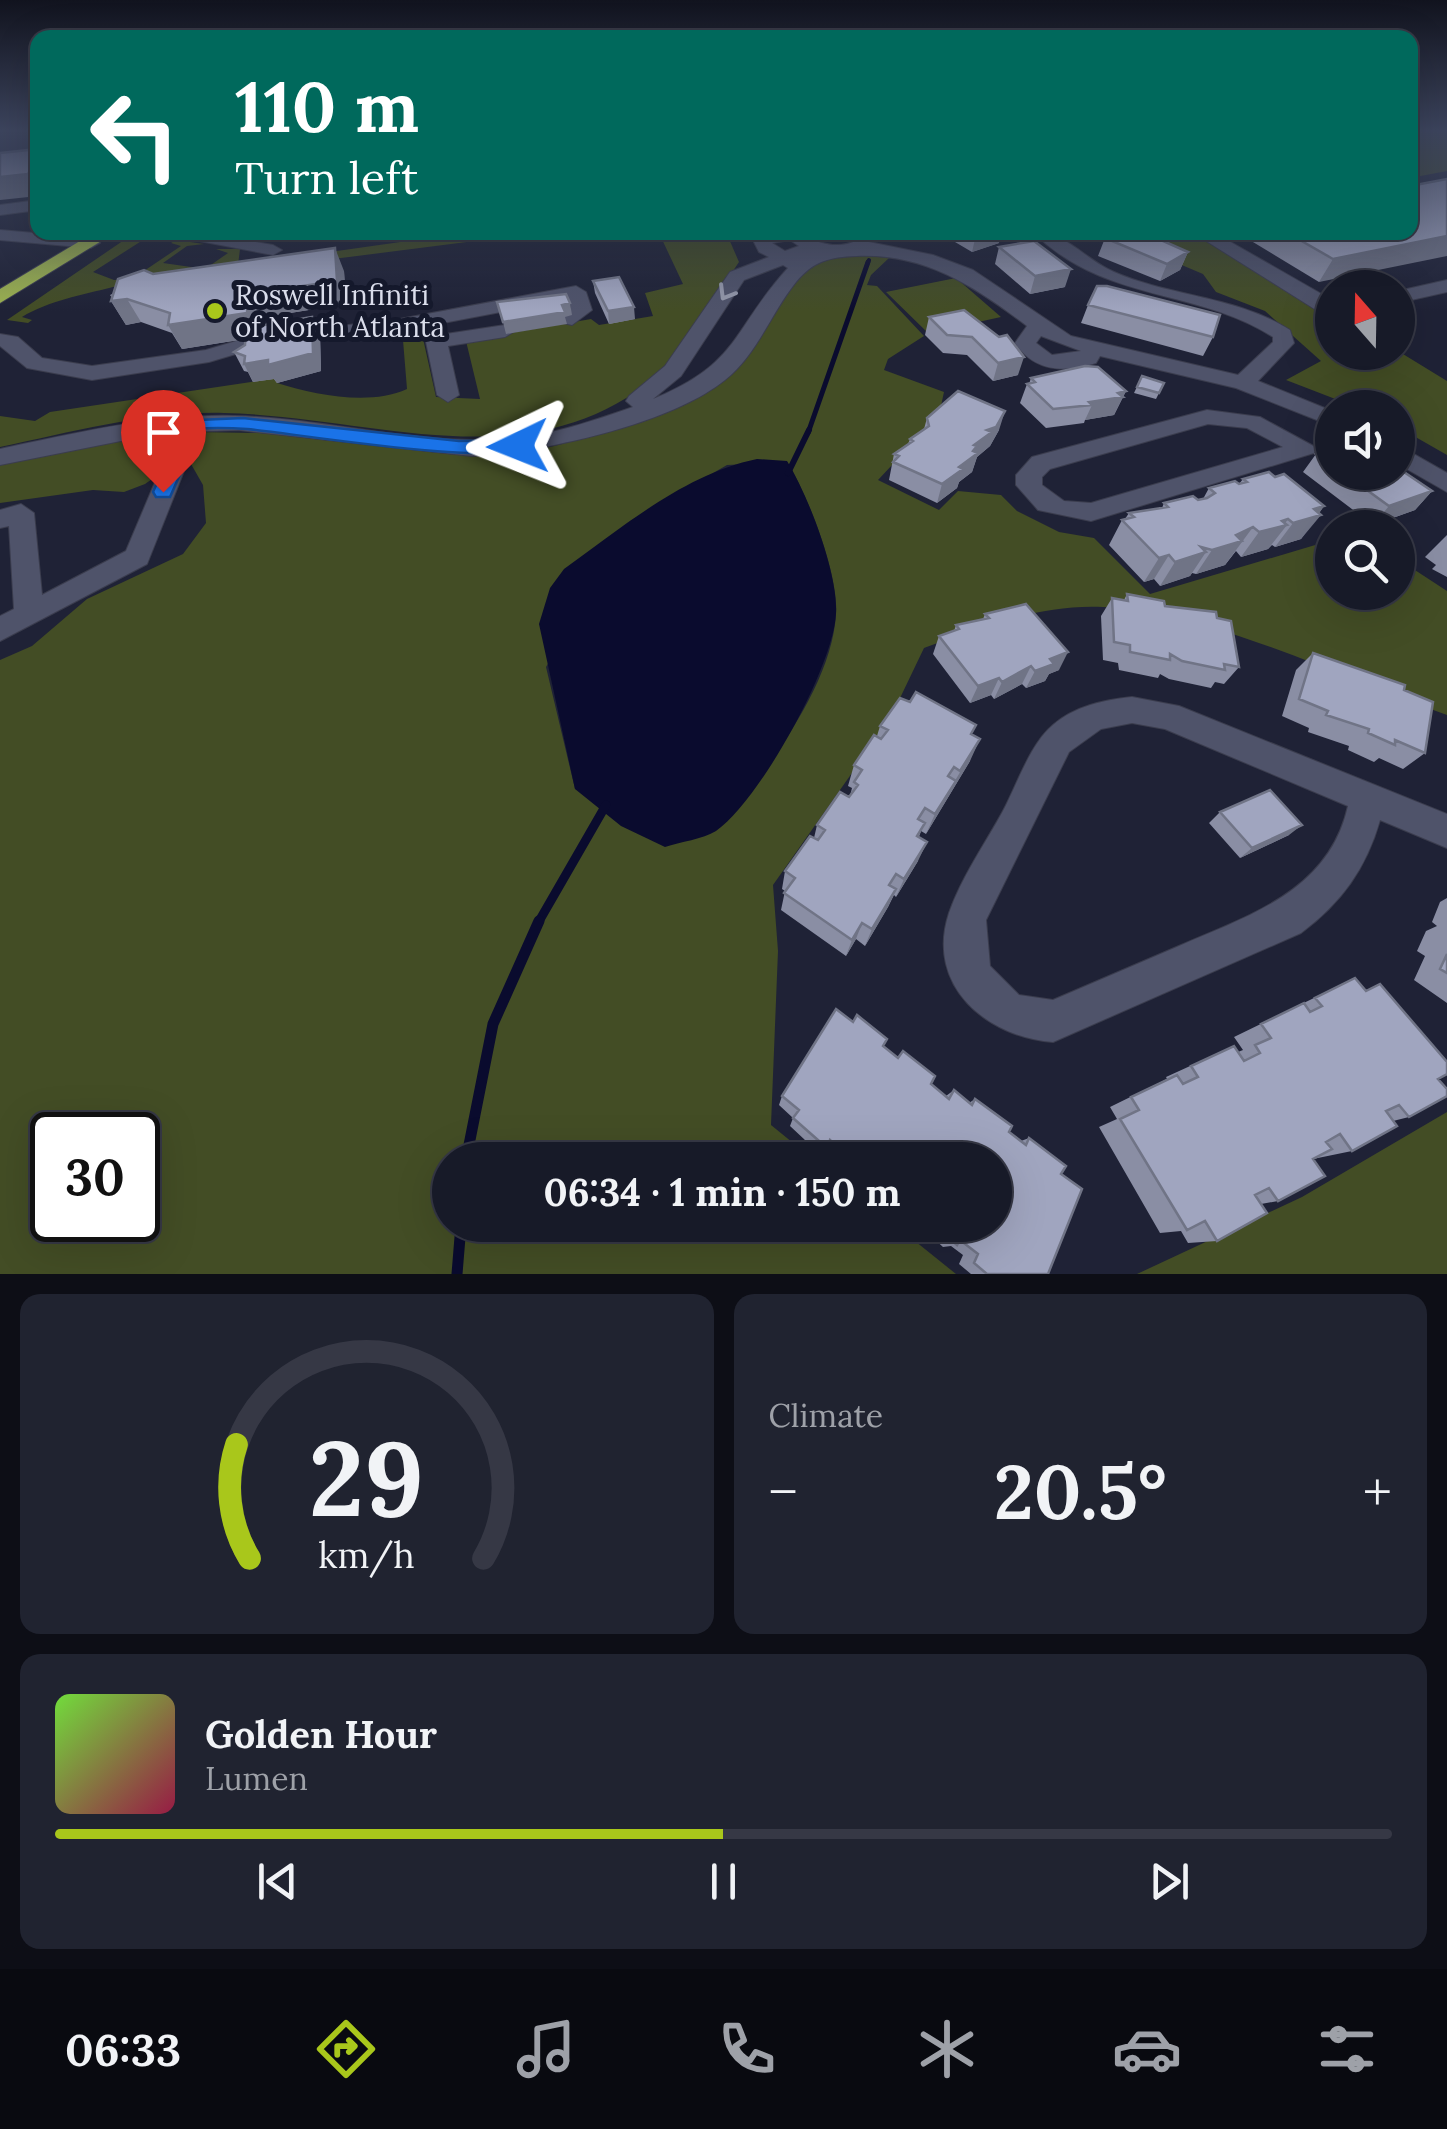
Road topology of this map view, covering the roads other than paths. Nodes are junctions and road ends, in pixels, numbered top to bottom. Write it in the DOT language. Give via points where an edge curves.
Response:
graph roads {
  1 [pos="30,206"];
  2 [pos="0,210"];
  3 [pos="0,235"];
  4 [pos="30,236"];
  5 [pos="97,240"];
  6 [pos="212,240"];
  7 [pos="256,240"];
  8 [pos="762,240"];
  9 [pos="803,240"];
  10 [pos="1053,240"];
  11 [pos="1213,240"];
  12 [pos="908,242"];
  13 [pos="238,244"];
  14 [pos="273,250"];
  15 [pos="819,250"];
  16 [pos="790,262"];
  17 [pos="1447,286"];
  18 [pos="1415,293"];
  19 [pos="0,297"];
  20 [pos="1315,301"];
  21 [pos="432,319"];
  22 [pos="565,320"];
  23 [pos="504,331"];
  24 [pos="10,334"];
  25 [pos="436,342"];
  26 [pos="1243,383"];
  27 [pos="448,395"];
  28 [pos="1315,413"];
  29 [pos="610,420"];
  30 [pos="159,426"];
  31 [pos="1315,445"];
  32 [pos="1305,448"];
  33 [pos="0,457"];
  34 [pos="1415,464"];
  35 [pos="1447,484"];
  36 [pos="0,518"];
  37 [pos="28,616"];
  38 [pos="0,630"];
  39 [pos="1367,798"];
  40 [pos="1447,831"];
  1 -- 2 [label="street"];
  3 -- 4 [label="street"];
  5 -- 19 [label="highway"];
  6 -- 13 [label="street"];
  7 -- 13 [label="street"];
  8 -- 16 [label="street"];
  9 -- 15 [label="street"];
  10 -- 26 [label="street" via="1107,276 1276,328 1284,343"];
  11 -- 20 [label="street"];
  12 -- 15 [label="street"];
  12 -- 26 [label="street" via="967,274 1036,328 1024,343 1042,359 1075,364 1092,350"];
  13 -- 14 [label="street"];
  15 -- 16 [label="street"];
  16 -- 29 [label="street, one-way" via="736,276 673,371"];
  16 -- 29 [label="street" via="750,343 715,378"];
  17 -- 18 [label="street"];
  21 -- 22 [label="street" via="576,292 582,310"];
  21 -- 24 [label="street" via="139,359 92,372 35,362"];
  21 -- 25 [label="street"];
  23 -- 25 [label="street"];
  25 -- 27 [label="street"];
  26 -- 28 [label="street"];
  29 -- 30 [label="street" via="548,440 482,448 243,423"];
  30 -- 33 [label="street"];
  30 -- 37 [label="street" via="176,461 137,556"];
  31 -- 32 [label="street"];
  32 -- 32 [label="street" via="1091,512 1059,509 1029,485 1040,464 1207,418 1252,422"];
  34 -- 35 [label="street"];
  36 -- 37 [label="street" via="21,513"];
  37 -- 38 [label="street"];
  39 -- 39 [label="street" via="1168,716 1132,710 1091,716 1058,742 967,917 962,946 972,978 1008,1014 1053,1022 1287,919 1322,896 1346,867"];
  39 -- 40 [label="street"];
}
